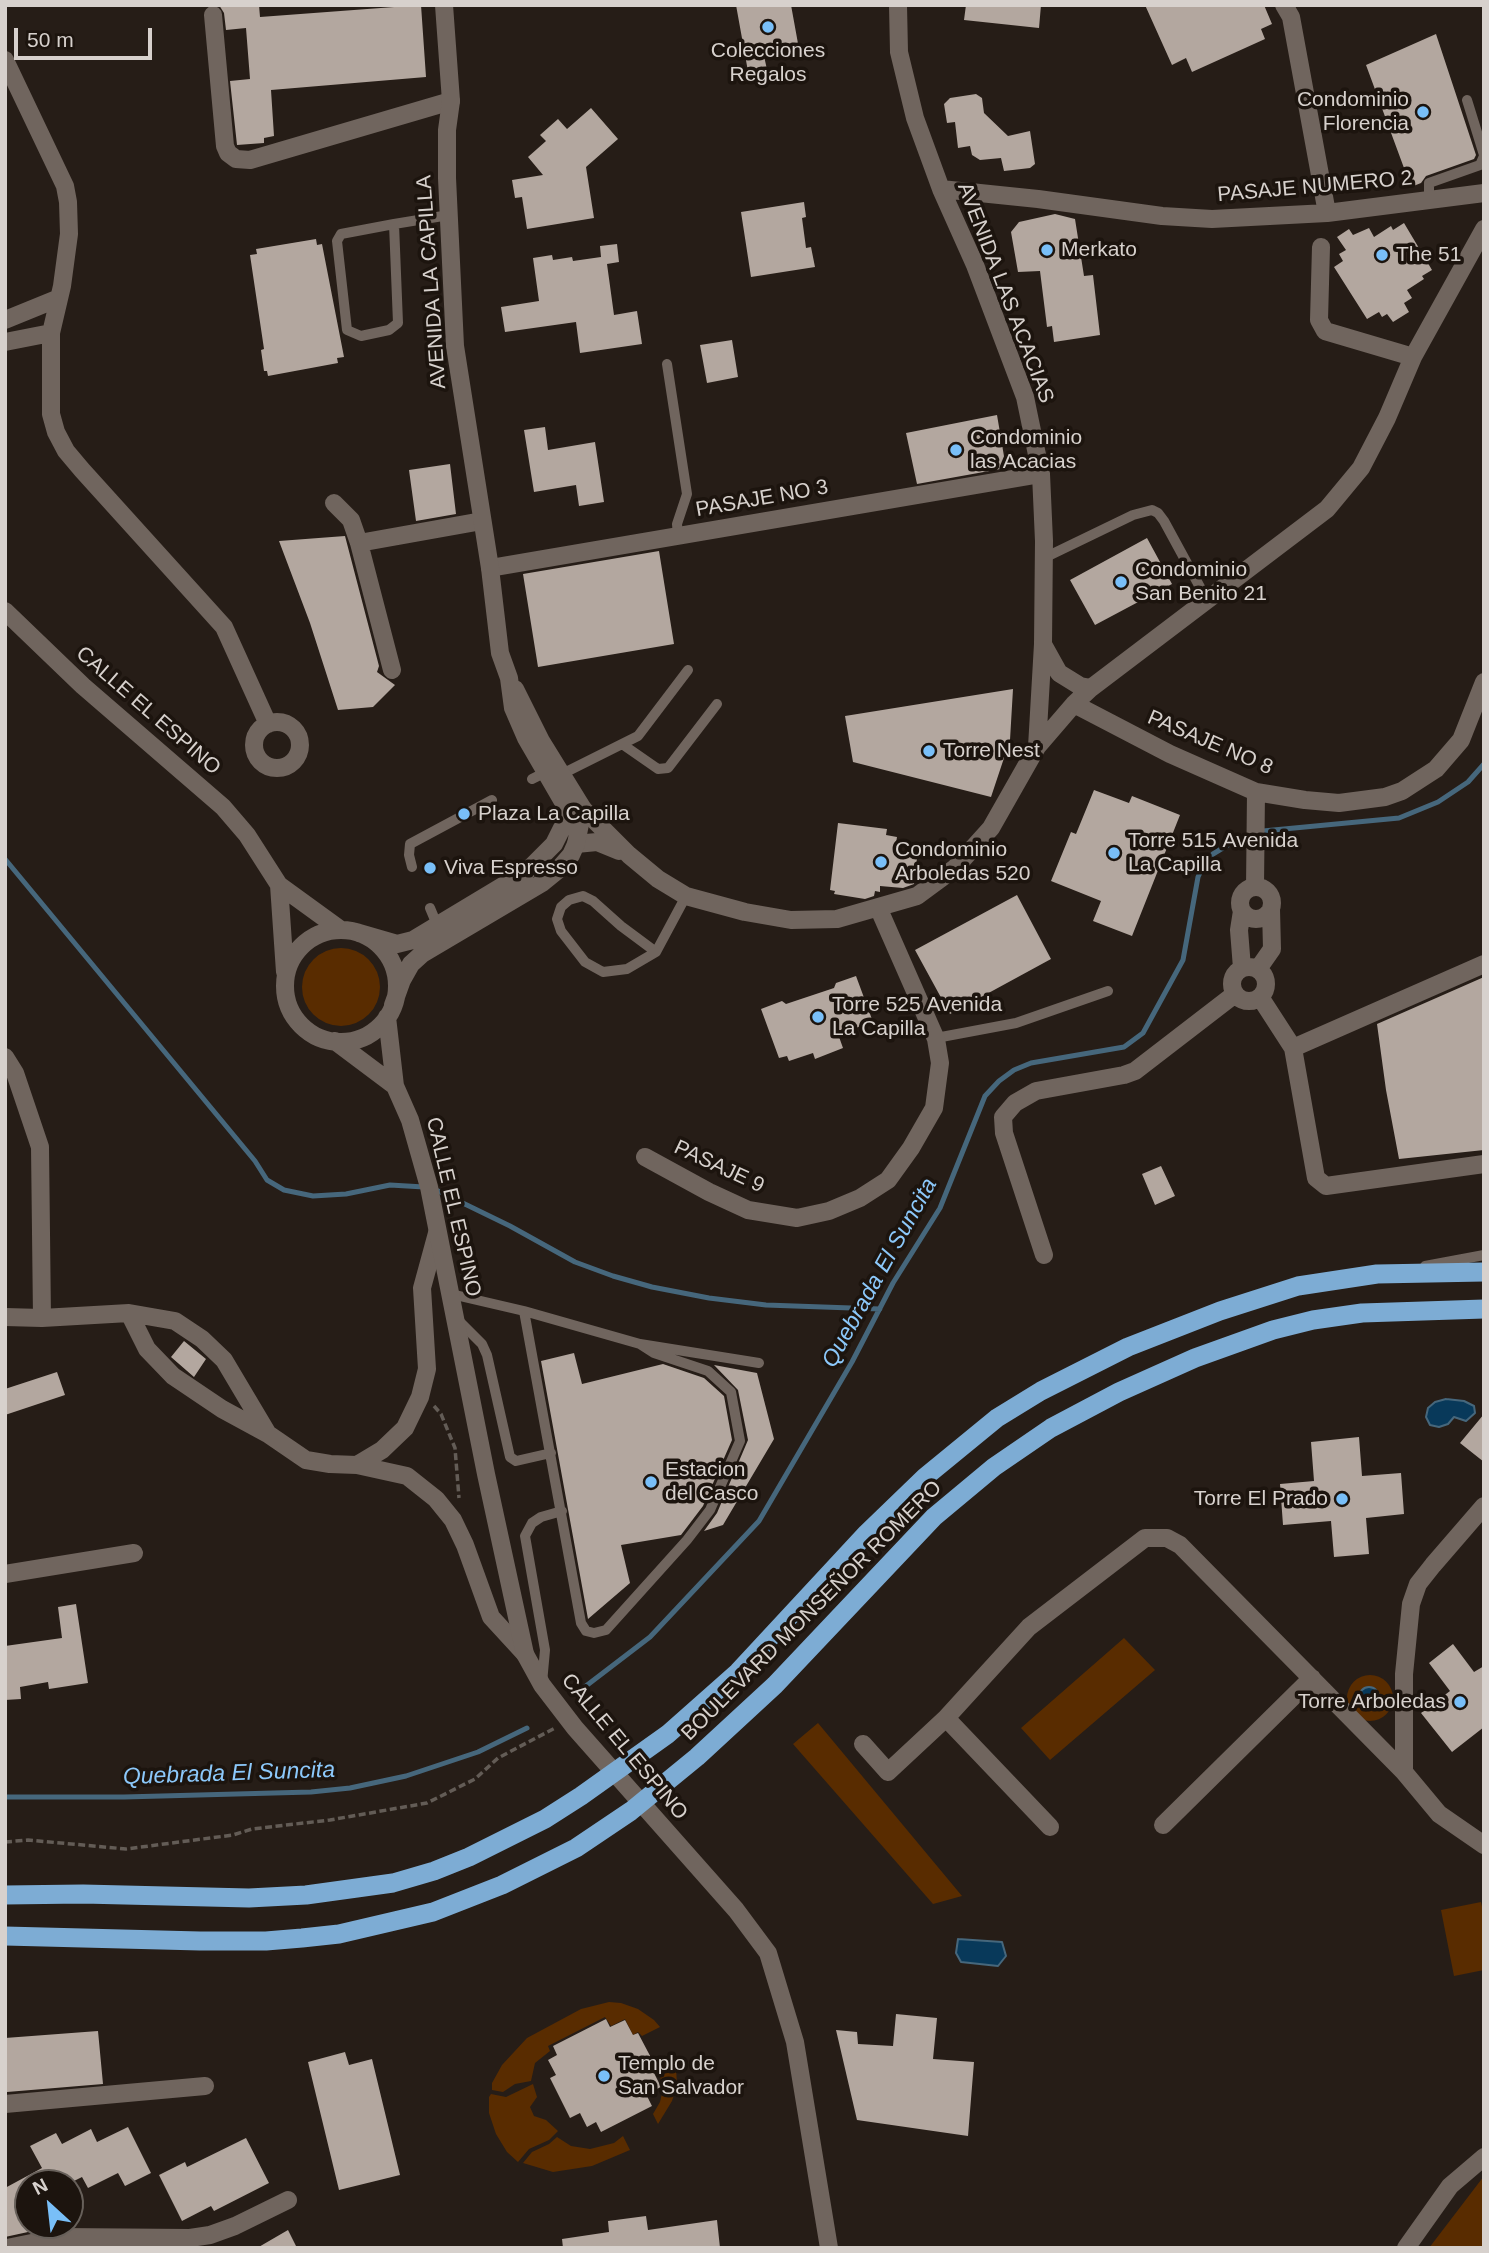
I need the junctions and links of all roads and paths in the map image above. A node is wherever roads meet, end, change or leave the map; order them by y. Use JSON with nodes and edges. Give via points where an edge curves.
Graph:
{"nodes":[{"id":1,"x":444,"y":5,"type":"edge"},
{"id":2,"x":898,"y":5,"type":"edge"},
{"id":3,"x":1284,"y":5,"type":"edge"},
{"id":4,"x":213,"y":15,"type":"dead end"},
{"id":5,"x":5,"y":60,"type":"edge"},
{"id":6,"x":1467,"y":100,"type":"dead end"},
{"id":7,"x":450,"y":101,"type":"junction"},
{"id":8,"x":1484,"y":155,"type":"edge"},
{"id":9,"x":941,"y":189,"type":"junction"},
{"id":10,"x":1484,"y":193,"type":"edge"},
{"id":11,"x":1429,"y":200,"type":"junction"},
{"id":12,"x":1327,"y":213,"type":"junction"},
{"id":13,"x":449,"y":215,"type":"junction"},
{"id":14,"x":394,"y":224,"type":"junction"},
{"id":15,"x":1484,"y":229,"type":"edge"},
{"id":16,"x":1321,"y":247,"type":"dead end"},
{"id":17,"x":59,"y":298,"type":"junction"},
{"id":18,"x":5,"y":320,"type":"edge"},
{"id":19,"x":51,"y":333,"type":"junction"},
{"id":20,"x":5,"y":342,"type":"edge"},
{"id":21,"x":1413,"y":357,"type":"junction"},
{"id":22,"x":667,"y":365,"type":"dead end"},
{"id":23,"x":1041,"y":474,"type":"junction"},
{"id":24,"x":334,"y":503,"type":"dead end"},
{"id":25,"x":482,"y":521,"type":"junction"},
{"id":26,"x":678,"y":536,"type":"junction"},
{"id":27,"x":359,"y":542,"type":"junction"},
{"id":28,"x":1044,"y":558,"type":"junction"},
{"id":29,"x":490,"y":568,"type":"junction"},
{"id":30,"x":1207,"y":600,"type":"junction"},
{"id":31,"x":5,"y":611,"type":"edge"},
{"id":32,"x":1043,"y":644,"type":"junction"},
{"id":33,"x":392,"y":670,"type":"dead end"},
{"id":34,"x":688,"y":670,"type":"dead end"},
{"id":35,"x":1484,"y":682,"type":"edge"},
{"id":36,"x":1091,"y":688,"type":"junction"},
{"id":37,"x":717,"y":704,"type":"dead end"},
{"id":38,"x":1074,"y":704,"type":"junction"},
{"id":39,"x":268,"y":724,"type":"dead end"},
{"id":40,"x":622,"y":744,"type":"junction"},
{"id":41,"x":1037,"y":747,"type":"junction"},
{"id":42,"x":546,"y":775,"type":"junction"},
{"id":43,"x":1256,"y":792,"type":"junction"},
{"id":44,"x":492,"y":800,"type":"dead end"},
{"id":45,"x":583,"y":809,"type":"junction"},
{"id":46,"x":576,"y":844,"type":"junction"},
{"id":47,"x":629,"y":855,"type":"junction"},
{"id":48,"x":412,"y":867,"type":"dead end"},
{"id":49,"x":279,"y":885,"type":"junction"},
{"id":50,"x":1255,"y":887,"type":"junction"},
{"id":51,"x":686,"y":896,"type":"junction"},
{"id":52,"x":878,"y":907,"type":"junction"},
{"id":53,"x":430,"y":908,"type":"dead end"},
{"id":54,"x":1271,"y":909,"type":"junction"},
{"id":55,"x":1242,"y":911,"type":"junction"},
{"id":56,"x":438,"y":927,"type":"junction"},
{"id":57,"x":341,"y":930,"type":"junction"},
{"id":58,"x":359,"y":933,"type":"junction"},
{"id":59,"x":656,"y":952,"type":"junction"},
{"id":60,"x":1484,"y":964,"type":"edge"},
{"id":61,"x":1250,"y":969,"type":"junction"},
{"id":62,"x":285,"y":978,"type":"junction"},
{"id":63,"x":1108,"y":992,"type":"dead end"},
{"id":64,"x":1235,"y":994,"type":"junction"},
{"id":65,"x":1260,"y":998,"type":"junction"},
{"id":66,"x":390,"y":1011,"type":"junction"},
{"id":67,"x":936,"y":1038,"type":"junction"},
{"id":68,"x":335,"y":1041,"type":"junction"},
{"id":69,"x":1293,"y":1048,"type":"junction"},
{"id":70,"x":5,"y":1057,"type":"edge"},
{"id":71,"x":395,"y":1086,"type":"junction"},
{"id":72,"x":645,"y":1157,"type":"dead end"},
{"id":73,"x":1484,"y":1164,"type":"edge"},
{"id":74,"x":436,"y":1233,"type":"junction"},
{"id":75,"x":1044,"y":1255,"type":"dead end"},
{"id":76,"x":1484,"y":1255,"type":"edge"},
{"id":77,"x":1484,"y":1272,"type":"edge"},
{"id":78,"x":1377,"y":1274,"type":"junction"},
{"id":79,"x":451,"y":1294,"type":"junction"},
{"id":80,"x":1484,"y":1309,"type":"edge"},
{"id":81,"x":524,"y":1311,"type":"junction"},
{"id":82,"x":129,"y":1313,"type":"junction"},
{"id":83,"x":5,"y":1317,"type":"edge"},
{"id":84,"x":456,"y":1317,"type":"junction"},
{"id":85,"x":42,"y":1318,"type":"junction"},
{"id":86,"x":640,"y":1344,"type":"junction"},
{"id":87,"x":758,"y":1363,"type":"dead end"},
{"id":88,"x":420,"y":1397,"type":"junction"},
{"id":89,"x":268,"y":1434,"type":"junction"},
{"id":90,"x":551,"y":1453,"type":"junction"},
{"id":91,"x":358,"y":1465,"type":"junction"},
{"id":92,"x":1484,"y":1506,"type":"edge"},
{"id":93,"x":562,"y":1511,"type":"junction"},
{"id":94,"x":453,"y":1520,"type":"junction"},
{"id":95,"x":134,"y":1553,"type":"dead end"},
{"id":96,"x":5,"y":1574,"type":"edge"},
{"id":97,"x":525,"y":1654,"type":"junction"},
{"id":98,"x":1312,"y":1678,"type":"junction"},
{"id":99,"x":542,"y":1685,"type":"junction"},
{"id":100,"x":946,"y":1718,"type":"junction"},
{"id":101,"x":572,"y":1724,"type":"junction"},
{"id":102,"x":863,"y":1744,"type":"dead end"},
{"id":103,"x":1404,"y":1772,"type":"junction"},
{"id":104,"x":1163,"y":1825,"type":"dead end"},
{"id":105,"x":1050,"y":1827,"type":"dead end"},
{"id":106,"x":5,"y":1842,"type":"edge"},
{"id":107,"x":1484,"y":1845,"type":"edge"},
{"id":108,"x":5,"y":1895,"type":"edge"},
{"id":109,"x":5,"y":1936,"type":"edge"},
{"id":110,"x":205,"y":2086,"type":"dead end"},
{"id":111,"x":5,"y":2104,"type":"edge"},
{"id":112,"x":1484,"y":2157,"type":"edge"},
{"id":113,"x":288,"y":2200,"type":"dead end"},
{"id":114,"x":6,"y":2248,"type":"edge"},
{"id":115,"x":829,"y":2248,"type":"edge"},
{"id":116,"x":1406,"y":2248,"type":"edge"}],
"edges":[{"from":1,"to":7,"type":"street","name":"AVENIDA LA CAPILLA"},
{"from":2,"to":9,"type":"street","name":"AVENIDA LAS ACACIAS","via":[[899,52],[915,118]]},
{"from":3,"to":12,"type":"street","via":[[1291,17]]},
{"from":4,"to":7,"type":"street","via":[[225,146],[236,159],[250,160]]},
{"from":5,"to":17,"type":"street","via":[[65,186],[69,234]]},
{"from":6,"to":8,"type":"lane"},
{"from":7,"to":13,"type":"street","name":"AVENIDA LA CAPILLA"},
{"from":8,"to":11,"type":"lane","via":[[1480,165],[1429,183]]},
{"from":9,"to":12,"type":"street","name":"PASAJE NUMERO 2","via":[[1163,216],[1212,219]]},
{"from":9,"to":23,"type":"street","name":"AVENIDA LAS ACACIAS","via":[[1025,397]]},
{"from":10,"to":11,"type":"street","name":"PASAJE NUMERO 2"},
{"from":11,"to":12,"type":"street","name":"PASAJE NUMERO 2"},
{"from":13,"to":14,"type":"lane"},
{"from":13,"to":25,"type":"street","name":"AVENIDA LA CAPILLA","via":[[455,346]]},
{"from":14,"to":14,"type":"lane","via":[[341,234],[337,241],[347,331],[361,336],[389,330],[398,323]]},
{"from":15,"to":21,"type":"street","name":"AVENIDA LA CAPILLA"},
{"from":16,"to":21,"type":"street","via":[[1319,320],[1325,331]]},
{"from":17,"to":18,"type":"street"},
{"from":17,"to":19,"type":"street"},
{"from":19,"to":20,"type":"street"},
{"from":19,"to":39,"type":"street","via":[[51,414],[60,441],[230,635]]},
{"from":21,"to":30,"type":"street","name":"AVENIDA LA CAPILLA","via":[[1361,468],[1326,509]]},
{"from":22,"to":26,"type":"lane","via":[[687,494]]},
{"from":23,"to":26,"type":"street","name":"PASAJE NO 3"},
{"from":23,"to":28,"type":"street","name":"AVENIDA LAS ACACIAS"},
{"from":24,"to":27,"type":"street","via":[[351,520]]},
{"from":25,"to":27,"type":"street"},
{"from":25,"to":29,"type":"street","name":"AVENIDA LA CAPILLA"},
{"from":26,"to":29,"type":"street","name":"PASAJE NO 3"},
{"from":27,"to":33,"type":"street"},
{"from":28,"to":30,"type":"lane","via":[[1133,514],[1152,510],[1164,521]]},
{"from":28,"to":32,"type":"street","name":"AVENIDA LAS ACACIAS"},
{"from":29,"to":42,"type":"street","name":"AVENIDA LA CAPILLA","via":[[500,653],[513,708]]},
{"from":30,"to":36,"type":"street","name":"AVENIDA LA CAPILLA"},
{"from":31,"to":49,"type":"street","name":"CALLE EL ESPINO","via":[[83,686],[223,807]]},
{"from":32,"to":36,"type":"street","via":[[1059,673]]},
{"from":32,"to":41,"type":"street","name":"AVENIDA LAS ACACIAS"},
{"from":34,"to":40,"type":"lane","via":[[638,736]]},
{"from":35,"to":43,"type":"street","name":"PASAJE NO 8","via":[[1461,740],[1436,769],[1402,790],[1339,803]]},
{"from":36,"to":38,"type":"street","name":"AVENIDA LA CAPILLA"},
{"from":37,"to":40,"type":"lane","via":[[668,768],[658,769]]},
{"from":38,"to":41,"type":"street","name":"AVENIDA LA CAPILLA"},
{"from":38,"to":43,"type":"street","name":"PASAJE NO 8"},
{"from":40,"to":42,"type":"lane"},
{"from":41,"to":52,"type":"street","name":"AVENIDA LA CAPILLA","via":[[991,828],[956,868],[917,896]]},
{"from":42,"to":45,"type":"street","name":"AVENIDA LA CAPILLA"},
{"from":42,"to":56,"type":"street","name":"AVENIDA LA CAPILLA","via":[[566,807],[559,836],[526,872]]},
{"from":43,"to":50,"type":"street"},
{"from":44,"to":48,"type":"lane","via":[[410,844]]},
{"from":45,"to":46,"type":"street"},
{"from":45,"to":47,"type":"street","name":"AVENIDA LA CAPILLA"},
{"from":46,"to":47,"type":"street","name":"AVENIDA LA CAPILLA","via":[[597,842]]},
{"from":46,"to":66,"type":"street","via":[[558,870],[542,883],[422,954],[402,980]]},
{"from":47,"to":51,"type":"street","name":"AVENIDA LA CAPILLA"},
{"from":49,"to":57,"type":"street","name":"CALLE EL ESPINO"},
{"from":49,"to":62,"type":"street","name":"CALLE EL ESPINO"},
{"from":50,"to":54,"type":"street","via":[[1272,898]]},
{"from":50,"to":55,"type":"street","via":[[1242,895]]},
{"from":51,"to":52,"type":"street","name":"AVENIDA LA CAPILLA","via":[[791,920],[837,919]]},
{"from":51,"to":59,"type":"lane"},
{"from":52,"to":67,"type":"street","name":"PASAJE 9"},
{"from":53,"to":56,"type":"lane"},
{"from":54,"to":55,"type":"street","via":[[1255,920]]},
{"from":54,"to":61,"type":"street","via":[[1272,949]]},
{"from":55,"to":61,"type":"street","via":[[1240,930]]},
{"from":56,"to":58,"type":"street","via":[[397,944]]},
{"from":57,"to":58,"type":"street"},
{"from":57,"to":62,"type":"street","via":[[323,933],[304,944]]},
{"from":58,"to":66,"type":"street","via":[[377,944],[390,960],[396,985]]},
{"from":59,"to":59,"type":"lane","via":[[627,970],[603,972],[586,962],[561,931],[557,919],[561,907],[583,896]]},
{"from":60,"to":69,"type":"street"},
{"from":61,"to":64,"type":"street","via":[[1237,971],[1232,981]]},
{"from":61,"to":65,"type":"street","via":[[1265,978]]},
{"from":62,"to":68,"type":"street","via":[[287,1003],[297,1020],[312,1033]]},
{"from":63,"to":67,"type":"lane","via":[[1016,1023]]},
{"from":64,"to":65,"type":"street","via":[[1248,1001]]},
{"from":64,"to":75,"type":"street","via":[[1135,1071],[1036,1091],[1015,1103],[1003,1117],[1004,1133]]},
{"from":65,"to":69,"type":"street"},
{"from":66,"to":68,"type":"street","via":[[363,1037]]},
{"from":66,"to":71,"type":"street","name":"CALLE EL ESPINO"},
{"from":67,"to":72,"type":"street","name":"PASAJE 9","via":[[940,1063],[934,1108],[912,1148],[888,1180],[829,1211],[797,1217],[748,1210]]},
{"from":68,"to":71,"type":"street","name":"CALLE EL ESPINO"},
{"from":69,"to":73,"type":"street","via":[[1316,1178],[1326,1186]]},
{"from":70,"to":85,"type":"street","via":[[15,1073],[40,1147]]},
{"from":71,"to":74,"type":"street","name":"CALLE EL ESPINO","via":[[421,1153]]},
{"from":74,"to":79,"type":"street","name":"CALLE EL ESPINO"},
{"from":74,"to":88,"type":"street","via":[[422,1288],[428,1369]]},
{"from":76,"to":78,"type":"lane"},
{"from":77,"to":78,"type":"highway","name":"BOULEVARD MONSEÑOR ROMERO"},
{"from":78,"to":108,"type":"highway","name":"BOULEVARD MONSEÑOR ROMERO","via":[[1298,1286],[1200,1318],[1087,1367],[997,1418],[925,1477],[738,1672],[676,1727],[572,1802],[469,1857],[393,1883],[306,1895]]},
{"from":79,"to":81,"type":"lane"},
{"from":79,"to":84,"type":"street","name":"CALLE EL ESPINO"},
{"from":80,"to":109,"type":"highway","name":"BOULEVARD MONSEÑOR ROMERO","via":[[1362,1313],[1273,1330],[1195,1358],[1051,1428],[934,1517],[775,1685],[698,1757],[576,1848],[502,1885],[433,1912],[302,1938]]},
{"from":81,"to":86,"type":"lane"},
{"from":81,"to":90,"type":"lane"},
{"from":82,"to":85,"type":"street"},
{"from":82,"to":89,"type":"street","via":[[147,1349],[173,1376]]},
{"from":82,"to":89,"type":"street","via":[[175,1321],[202,1339],[224,1360]]},
{"from":83,"to":85,"type":"street"},
{"from":84,"to":90,"type":"lane","via":[[482,1344],[510,1457],[516,1461]]},
{"from":84,"to":97,"type":"street","name":"CALLE EL ESPINO"},
{"from":86,"to":87,"type":"lane"},
{"from":86,"to":93,"type":"lane","via":[[708,1371],[731,1392],[740,1441],[710,1510],[606,1630],[594,1633],[581,1623]]},
{"from":88,"to":91,"type":"street","via":[[405,1428]]},
{"from":88,"to":94,"type":"path","via":[[441,1414],[455,1448],[459,1496]]},
{"from":89,"to":91,"type":"street","via":[[306,1460]]},
{"from":90,"to":93,"type":"lane"},
{"from":91,"to":94,"type":"street","via":[[407,1476]]},
{"from":92,"to":103,"type":"street","via":[[1425,1574],[1411,1604],[1404,1674]]},
{"from":93,"to":99,"type":"lane","via":[[541,1517],[525,1535],[545,1650]]},
{"from":94,"to":97,"type":"street","via":[[491,1617]]},
{"from":95,"to":96,"type":"street"},
{"from":97,"to":99,"type":"street","name":"CALLE EL ESPINO"},
{"from":98,"to":100,"type":"street","via":[[1180,1545],[1167,1538],[1145,1538],[1030,1627]]},
{"from":98,"to":103,"type":"street"},
{"from":98,"to":104,"type":"street"},
{"from":99,"to":101,"type":"street","name":"CALLE EL ESPINO"},
{"from":100,"to":102,"type":"street","via":[[888,1772]]},
{"from":100,"to":105,"type":"street"},
{"from":101,"to":106,"type":"path","via":[[498,1758],[475,1780],[427,1803],[126,1849]]},
{"from":101,"to":115,"type":"street","name":"CALLE EL ESPINO","via":[[736,1910],[772,1964],[795,2042]]},
{"from":103,"to":107,"type":"street","via":[[1439,1814]]},
{"from":110,"to":111,"type":"street"},
{"from":112,"to":116,"type":"street","via":[[1450,2186]]},
{"from":113,"to":114,"type":"street","via":[[210,2235],[61,2237]]}]}
